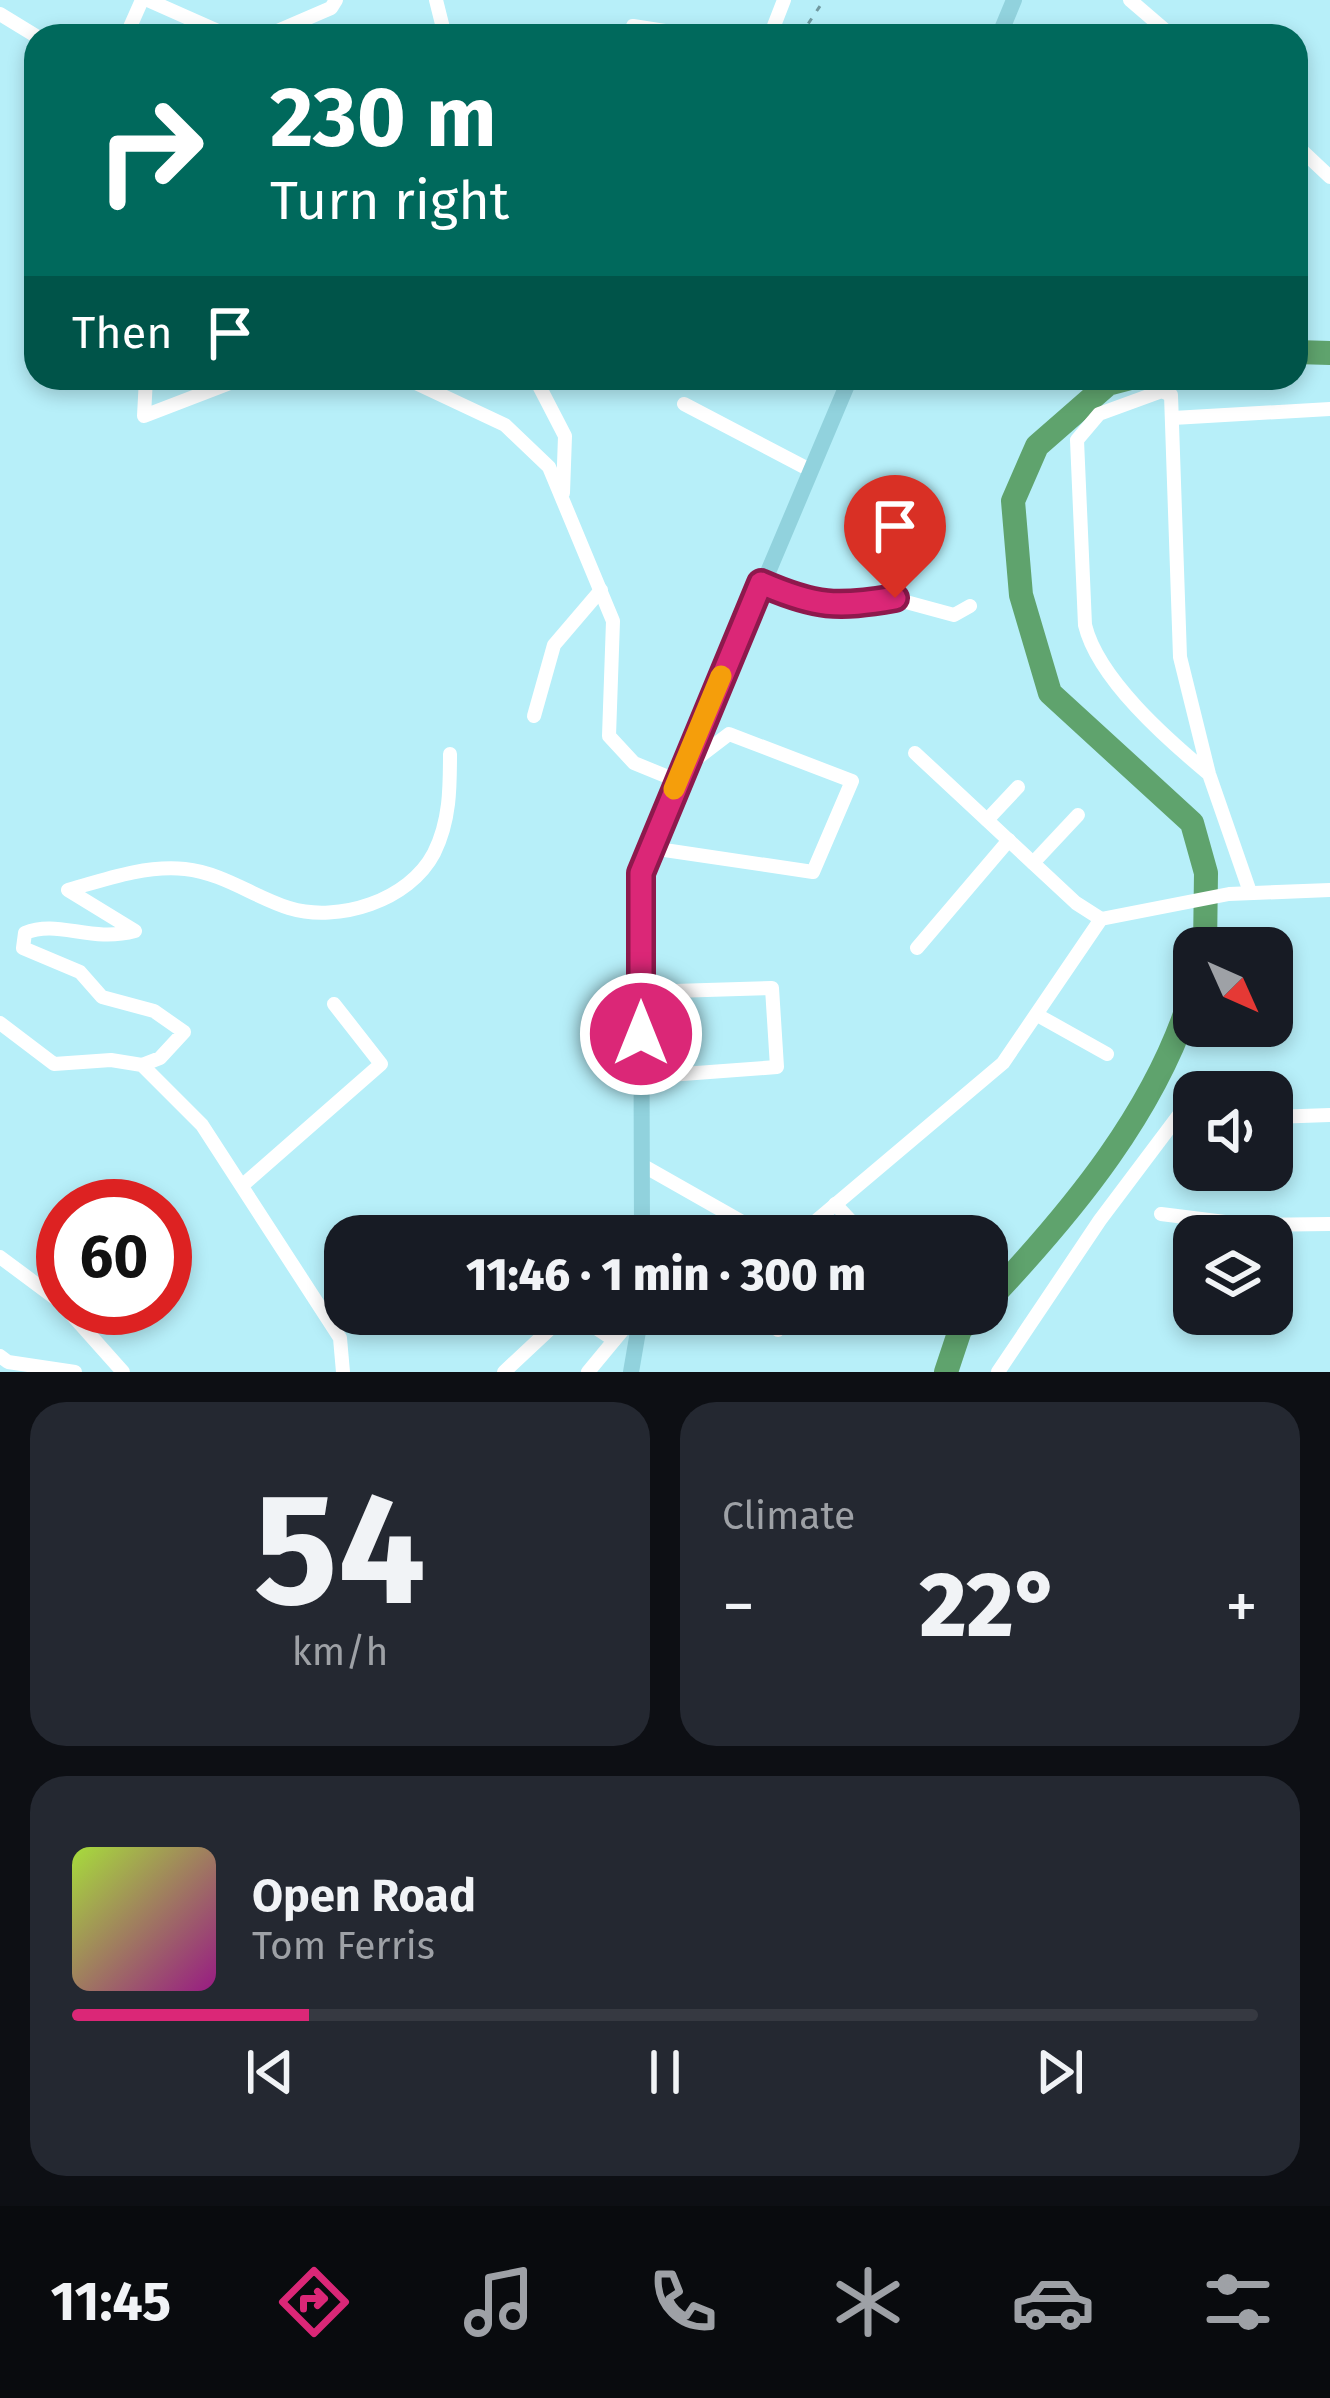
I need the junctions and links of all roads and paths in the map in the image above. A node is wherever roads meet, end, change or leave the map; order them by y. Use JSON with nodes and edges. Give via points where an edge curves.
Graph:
{"nodes":[{"id":1,"x":145,"y":0,"type":"edge"},
{"id":2,"x":336,"y":0,"type":"edge"},
{"id":3,"x":1130,"y":0,"type":"edge"},
{"id":4,"x":201,"y":24,"type":"edge"},
{"id":5,"x":294,"y":24,"type":"edge"},
{"id":6,"x":1158,"y":24,"type":"edge"},
{"id":7,"x":1308,"y":156,"type":"edge"},
{"id":8,"x":1330,"y":177,"type":"edge"},
{"id":9,"x":145,"y":390,"type":"edge"},
{"id":10,"x":212,"y":390,"type":"edge"},
{"id":11,"x":431,"y":390,"type":"edge"},
{"id":12,"x":541,"y":390,"type":"edge"},
{"id":13,"x":845,"y":390,"type":"edge"},
{"id":14,"x":684,"y":404,"type":"dead end"},
{"id":15,"x":1330,"y":409,"type":"edge"},
{"id":16,"x":1173,"y":418,"type":"junction"},
{"id":17,"x":810,"y":470,"type":"junction"},
{"id":18,"x":563,"y":498,"type":"junction"},
{"id":19,"x":761,"y":583,"type":"junction"},
{"id":20,"x":601,"y":590,"type":"junction"},
{"id":21,"x":970,"y":606,"type":"dead end"},
{"id":22,"x":534,"y":716,"type":"dead end"},
{"id":23,"x":915,"y":753,"type":"dead end"},
{"id":24,"x":450,"y":754,"type":"dead end"},
{"id":25,"x":1208,"y":774,"type":"junction"},
{"id":26,"x":680,"y":775,"type":"junction"},
{"id":27,"x":1018,"y":787,"type":"dead end"},
{"id":28,"x":1078,"y":815,"type":"dead end"},
{"id":29,"x":987,"y":820,"type":"junction"},
{"id":30,"x":1009,"y":840,"type":"junction"},
{"id":31,"x":651,"y":848,"type":"junction"},
{"id":32,"x":1033,"y":863,"type":"junction"},
{"id":33,"x":1330,"y":890,"type":"edge"},
{"id":34,"x":1250,"y":892,"type":"junction"},
{"id":35,"x":1101,"y":919,"type":"junction"},
{"id":36,"x":917,"y":948,"type":"dead end"},
{"id":37,"x":641,"y":992,"type":"junction"},
{"id":38,"x":334,"y":1004,"type":"dead end"},
{"id":39,"x":1039,"y":1016,"type":"junction"},
{"id":40,"x":0,"y":1023,"type":"edge"},
{"id":41,"x":1108,"y":1054,"type":"dead end"},
{"id":42,"x":142,"y":1065,"type":"junction"},
{"id":43,"x":641,"y":1077,"type":"junction"},
{"id":44,"x":1330,"y":1115,"type":"edge"},
{"id":45,"x":1293,"y":1116,"type":"edge"},
{"id":46,"x":1173,"y":1123,"type":"edge"},
{"id":47,"x":642,"y":1165,"type":"junction"},
{"id":48,"x":244,"y":1184,"type":"junction"},
{"id":49,"x":835,"y":1204,"type":"junction"},
{"id":50,"x":1161,"y":1214,"type":"dead end"},
{"id":51,"x":642,"y":1215,"type":"edge"},
{"id":52,"x":730,"y":1215,"type":"edge"},
{"id":53,"x":822,"y":1215,"type":"edge"},
{"id":54,"x":845,"y":1215,"type":"edge"},
{"id":55,"x":1330,"y":1224,"type":"edge"},
{"id":56,"x":0,"y":1257,"type":"edge"},
{"id":57,"x":36,"y":1284,"type":"edge"},
{"id":58,"x":90,"y":1335,"type":"edge"},
{"id":59,"x":546,"y":1335,"type":"edge"},
{"id":60,"x":606,"y":1335,"type":"edge"},
{"id":61,"x":619,"y":1335,"type":"edge"},
{"id":62,"x":636,"y":1335,"type":"edge"},
{"id":63,"x":614,"y":1340,"type":"junction"},
{"id":64,"x":0,"y":1356,"type":"edge"},
{"id":65,"x":75,"y":1372,"type":"edge"},
{"id":66,"x":123,"y":1372,"type":"edge"},
{"id":67,"x":343,"y":1372,"type":"edge"},
{"id":68,"x":504,"y":1372,"type":"edge"},
{"id":69,"x":588,"y":1372,"type":"edge"},
{"id":70,"x":632,"y":1372,"type":"edge"},
{"id":71,"x":998,"y":1372,"type":"edge"}],
"edges":[{"from":1,"to":4,"type":"street"},
{"from":2,"to":5,"type":"street"},
{"from":3,"to":6,"type":"street"},
{"from":7,"to":8,"type":"street"},
{"from":9,"to":10,"type":"street","via":[[144,416]]},
{"from":11,"to":18,"type":"street","via":[[505,424],[549,467]]},
{"from":12,"to":18,"type":"street","via":[[565,436]]},
{"from":13,"to":17,"type":"main road"},
{"from":14,"to":17,"type":"street"},
{"from":15,"to":16,"type":"street"},
{"from":16,"to":25,"type":"street","via":[[1180,657]]},
{"from":16,"to":25,"type":"street","via":[[1171,395],[1162,391],[1099,414],[1077,440],[1085,626],[1137,706]]},
{"from":17,"to":19,"type":"main road"},
{"from":18,"to":20,"type":"street"},
{"from":19,"to":21,"type":"street","via":[[809,605],[895,598],[954,615]]},
{"from":19,"to":26,"type":"main road"},
{"from":20,"to":22,"type":"street","via":[[554,645]]},
{"from":20,"to":26,"type":"street","via":[[613,621],[609,736],[634,764]]},
{"from":23,"to":29,"type":"street"},
{"from":24,"to":42,"type":"street","via":[[451,804],[433,856],[398,891],[349,912],[291,909],[187,869],[143,869],[68,890],[135,931],[106,939],[42,926],[25,932],[22,948],[80,972],[102,997],[154,1011],[184,1032]]},
{"from":25,"to":34,"type":"street"},
{"from":26,"to":31,"type":"main road"},
{"from":26,"to":31,"type":"street","via":[[729,734],[852,781],[813,872]]},
{"from":27,"to":29,"type":"street"},
{"from":28,"to":32,"type":"street"},
{"from":29,"to":30,"type":"street"},
{"from":30,"to":32,"type":"street"},
{"from":30,"to":36,"type":"street"},
{"from":31,"to":37,"type":"main road","via":[[641,873]]},
{"from":32,"to":35,"type":"street"},
{"from":33,"to":34,"type":"street"},
{"from":34,"to":35,"type":"street"},
{"from":35,"to":39,"type":"street"},
{"from":37,"to":43,"type":"main road"},
{"from":37,"to":43,"type":"street","via":[[772,988],[777,1067]]},
{"from":38,"to":48,"type":"street","via":[[381,1064]]},
{"from":39,"to":41,"type":"street"},
{"from":39,"to":49,"type":"street","via":[[1003,1063]]},
{"from":40,"to":42,"type":"street","via":[[55,1064]]},
{"from":42,"to":48,"type":"street","via":[[202,1125]]},
{"from":43,"to":47,"type":"main road"},
{"from":44,"to":45,"type":"street"},
{"from":46,"to":71,"type":"street"},
{"from":47,"to":51,"type":"main road"},
{"from":47,"to":52,"type":"street"},
{"from":48,"to":67,"type":"street","via":[[340,1339]]},
{"from":49,"to":53,"type":"street"},
{"from":49,"to":54,"type":"street"},
{"from":50,"to":55,"type":"street"},
{"from":56,"to":57,"type":"street"},
{"from":58,"to":66,"type":"street"},
{"from":59,"to":68,"type":"street"},
{"from":60,"to":63,"type":"street"},
{"from":61,"to":63,"type":"street"},
{"from":62,"to":70,"type":"main road"},
{"from":63,"to":69,"type":"street"},
{"from":64,"to":65,"type":"street"}]}
